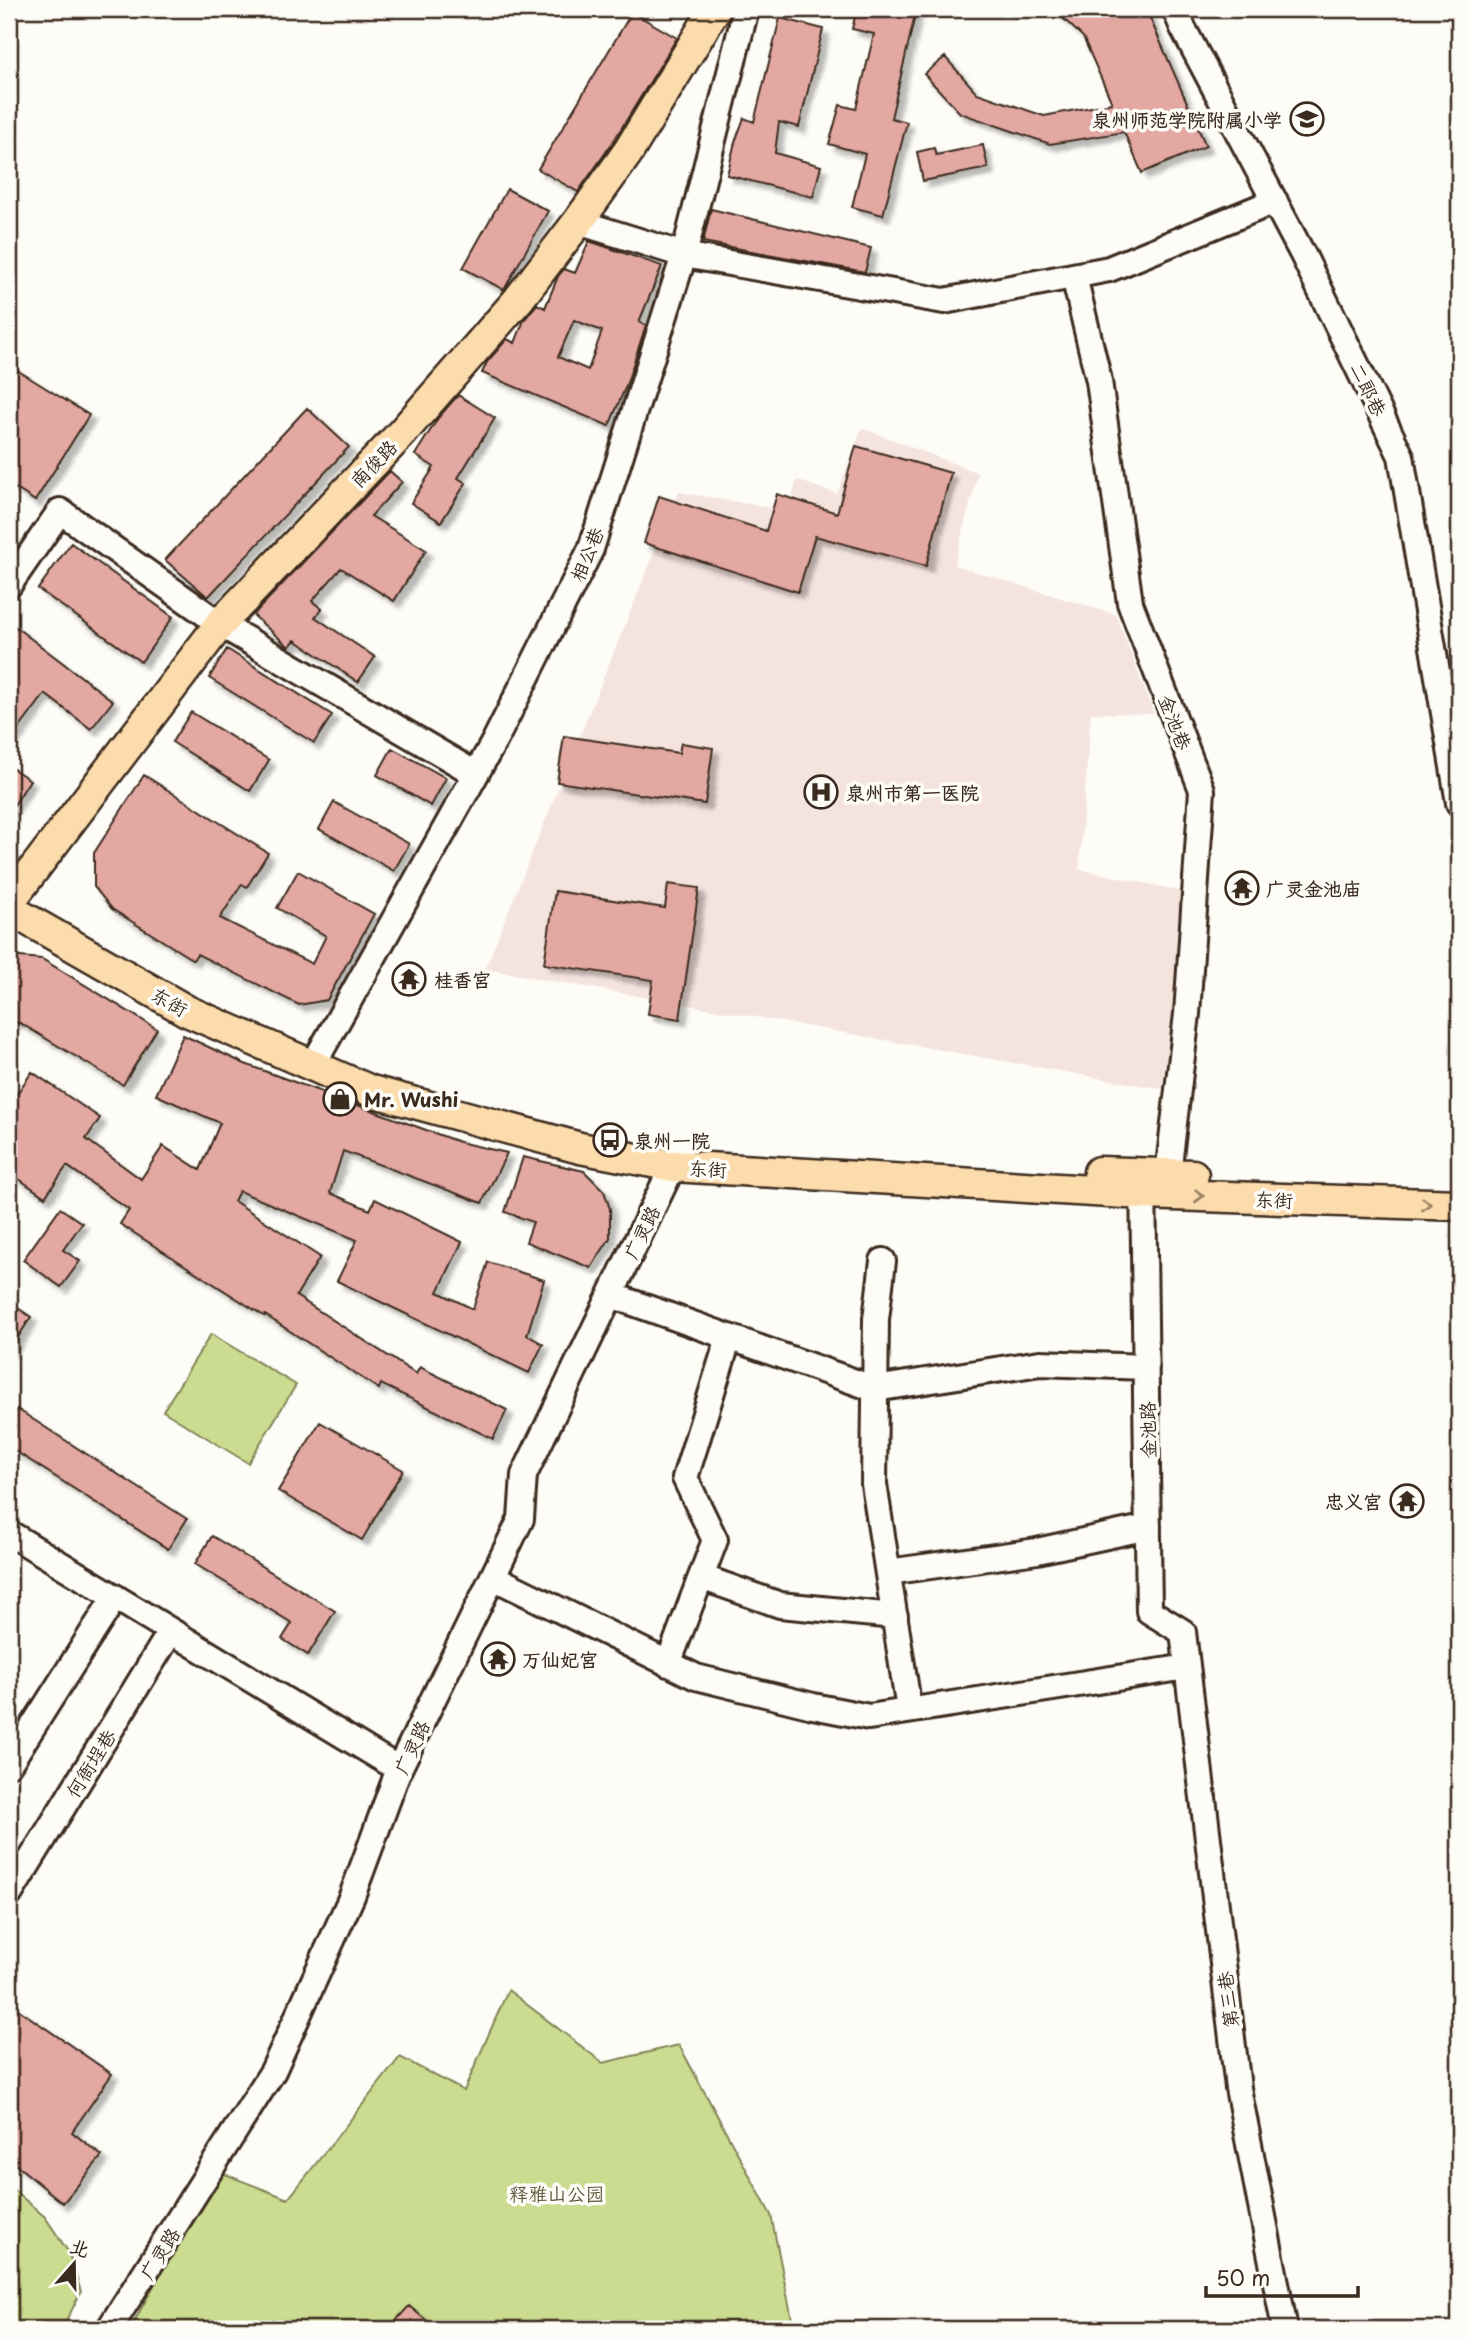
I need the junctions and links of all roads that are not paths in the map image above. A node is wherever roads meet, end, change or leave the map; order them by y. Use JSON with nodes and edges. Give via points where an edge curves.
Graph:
{"nodes":[{"id":1,"x":715,"y":9,"type":"edge"},
{"id":2,"x":746,"y":9,"type":"edge"},
{"id":3,"x":1175,"y":9,"type":"edge"},
{"id":4,"x":1275,"y":201,"type":"junction"},
{"id":5,"x":578,"y":222,"type":"junction"},
{"id":6,"x":684,"y":255,"type":"junction"},
{"id":7,"x":1074,"y":276,"type":"junction"},
{"id":8,"x":9,"y":584,"type":"edge"},
{"id":9,"x":220,"y":624,"type":"junction"},
{"id":10,"x":476,"y":774,"type":"junction"},
{"id":11,"x":1459,"y":803,"type":"edge"},
{"id":12,"x":10,"y":902,"type":"edge"},
{"id":13,"x":318,"y":1056,"type":"junction"},
{"id":14,"x":677,"y":1158,"type":"junction"},
{"id":15,"x":1151,"y":1181,"type":"junction"},
{"id":16,"x":1459,"y":1185,"type":"edge"},
{"id":17,"x":1459,"y":1205,"type":"edge"},
{"id":18,"x":883,"y":1261,"type":"dead end"},
{"id":19,"x":611,"y":1295,"type":"junction"},
{"id":20,"x":729,"y":1337,"type":"junction"},
{"id":21,"x":1146,"y":1367,"type":"junction"},
{"id":22,"x":875,"y":1389,"type":"junction"},
{"id":23,"x":1148,"y":1527,"type":"junction"},
{"id":24,"x":9,"y":1533,"type":"edge"},
{"id":25,"x":888,"y":1572,"type":"junction"},
{"id":26,"x":493,"y":1577,"type":"junction"},
{"id":27,"x":701,"y":1577,"type":"junction"},
{"id":28,"x":115,"y":1597,"type":"junction"},
{"id":29,"x":895,"y":1616,"type":"junction"},
{"id":30,"x":171,"y":1631,"type":"junction"},
{"id":31,"x":668,"y":1664,"type":"junction"},
{"id":32,"x":1187,"y":1667,"type":"junction"},
{"id":33,"x":909,"y":1710,"type":"junction"},
{"id":34,"x":9,"y":1764,"type":"edge"},
{"id":35,"x":400,"y":1769,"type":"junction"},
{"id":36,"x":9,"y":1895,"type":"edge"},
{"id":37,"x":110,"y":2329,"type":"edge"},
{"id":38,"x":1285,"y":2329,"type":"edge"}],
"edges":[{"from":1,"to":5,"type":"main road","name":"南俊路","via":[[628,152]]},
{"from":2,"to":6,"type":"street","name":"相公巷"},
{"from":3,"to":4,"type":"street","name":"二郎巷"},
{"from":4,"to":7,"type":"street","via":[[1109,269]]},
{"from":4,"to":11,"type":"street","name":"二郎巷","via":[[1401,456]]},
{"from":5,"to":6,"type":"street"},
{"from":5,"to":9,"type":"main road","name":"南俊路","via":[[518,300],[400,435]]},
{"from":6,"to":7,"type":"street","via":[[944,301]]},
{"from":6,"to":10,"type":"street","name":"相公巷","via":[[591,549]]},
{"from":7,"to":15,"type":"street","name":"金池巷","via":[[1099,381],[1130,603],[1202,790],[1187,1014]]},
{"from":8,"to":9,"type":"street","via":[[60,511]]},
{"from":9,"to":10,"type":"street"},
{"from":9,"to":12,"type":"main road","name":"南俊路"},
{"from":10,"to":13,"type":"street","name":"相公巷"},
{"from":12,"to":13,"type":"main road","name":"东街","via":[[152,978],[297,1050]]},
{"from":12,"to":14,"type":"main road","name":"东街","via":[[187,1011],[371,1091],[580,1148]]},
{"from":13,"to":14,"type":"main road","name":"东街","via":[[551,1130]]},
{"from":14,"to":15,"type":"main road","name":"东街"},
{"from":14,"to":19,"type":"street","name":"广灵路"},
{"from":15,"to":16,"type":"main road","name":"东街"},
{"from":15,"to":17,"type":"main road","name":"东街","one_way":true},
{"from":15,"to":21,"type":"street","name":"金池路"},
{"from":18,"to":22,"type":"street"},
{"from":19,"to":20,"type":"street"},
{"from":19,"to":26,"type":"street","name":"广灵路","via":[[524,1475],[521,1520]]},
{"from":20,"to":22,"type":"street"},
{"from":20,"to":27,"type":"street","via":[[685,1478],[715,1540]]},
{"from":21,"to":22,"type":"street","via":[[1040,1363]]},
{"from":21,"to":23,"type":"street","name":"金池路"},
{"from":22,"to":25,"type":"street","via":[[874,1484]]},
{"from":23,"to":25,"type":"street","via":[[1037,1551]]},
{"from":23,"to":32,"type":"street","name":"金池路","via":[[1149,1611],[1182,1632]]},
{"from":24,"to":28,"type":"street"},
{"from":25,"to":29,"type":"street"},
{"from":26,"to":31,"type":"street"},
{"from":26,"to":35,"type":"street","name":"广灵路"},
{"from":27,"to":29,"type":"street","via":[[780,1605]]},
{"from":27,"to":31,"type":"street"},
{"from":28,"to":30,"type":"street"},
{"from":28,"to":34,"type":"street"},
{"from":29,"to":33,"type":"street"},
{"from":30,"to":35,"type":"street"},
{"from":30,"to":36,"type":"street","name":"何衙埕巷"},
{"from":31,"to":33,"type":"street","via":[[696,1677],[869,1717]]},
{"from":32,"to":33,"type":"street"},
{"from":32,"to":38,"type":"street","name":"第三巷","via":[[1238,2088]]},
{"from":35,"to":37,"type":"street","name":"广灵路","via":[[352,1896],[273,2071]]}]}
